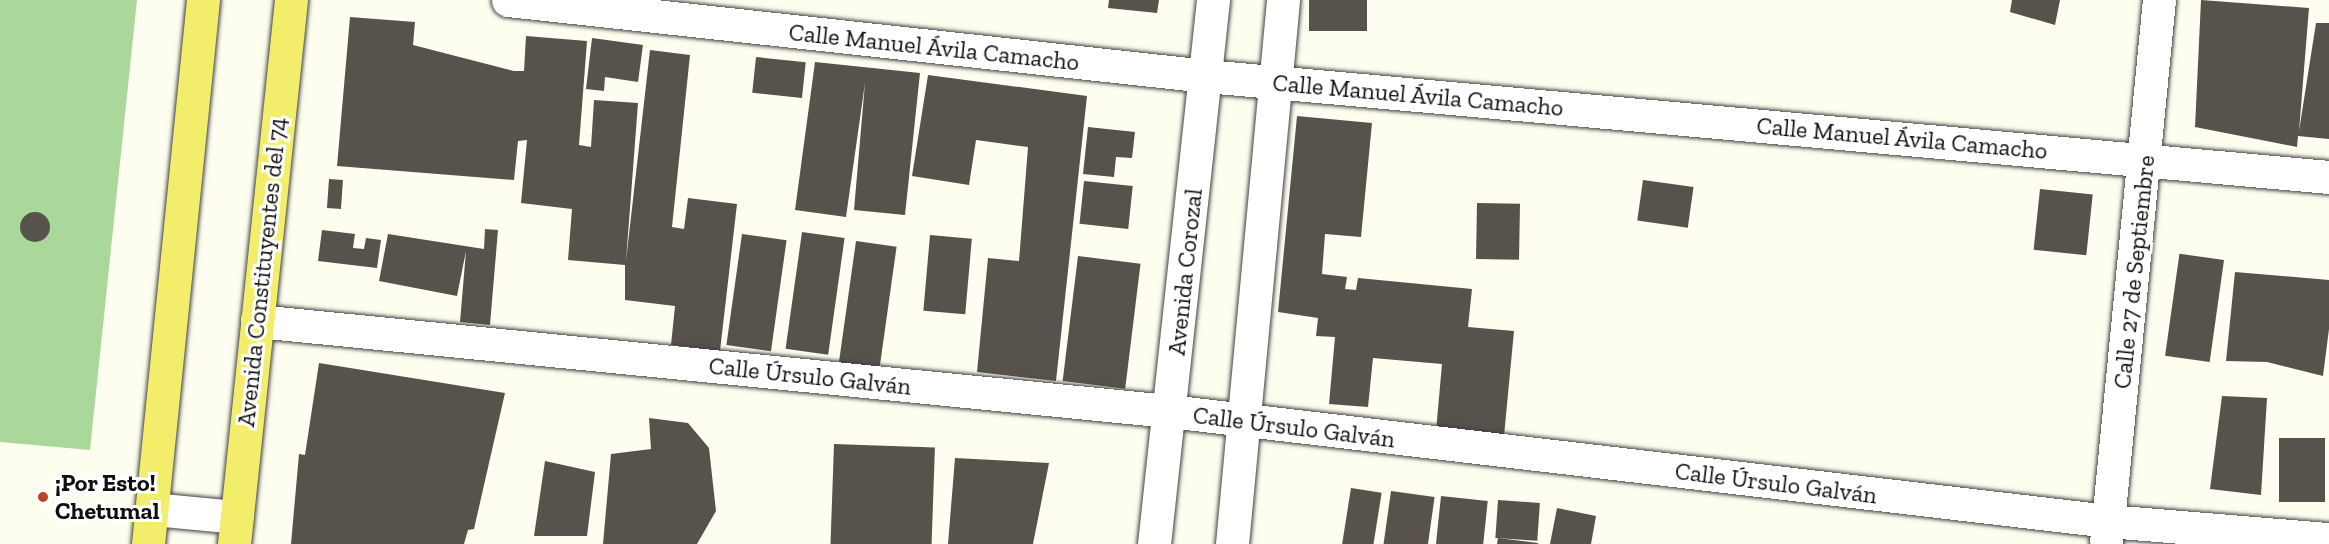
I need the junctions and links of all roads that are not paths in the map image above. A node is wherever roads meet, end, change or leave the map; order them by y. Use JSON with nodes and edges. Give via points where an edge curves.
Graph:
{"nodes":[{"id":1,"x":203,"y":0,"type":"edge"},
{"id":2,"x":291,"y":0,"type":"edge"},
{"id":3,"x":508,"y":0,"type":"edge"},
{"id":4,"x":1213,"y":0,"type":"edge"},
{"id":5,"x":1283,"y":0,"type":"edge"},
{"id":6,"x":2159,"y":0,"type":"edge"},
{"id":7,"x":1206,"y":76,"type":"junction"},
{"id":8,"x":1275,"y":82,"type":"junction"},
{"id":9,"x":2146,"y":159,"type":"junction"},
{"id":10,"x":2329,"y":177,"type":"edge"},
{"id":11,"x":257,"y":321,"type":"junction"},
{"id":12,"x":1169,"y":411,"type":"junction"},
{"id":13,"x":1246,"y":422,"type":"junction"},
{"id":14,"x":152,"y":509,"type":"junction"},
{"id":15,"x":235,"y":531,"type":"edge"},
{"id":16,"x":2107,"y":533,"type":"edge"},
{"id":17,"x":2329,"y":539,"type":"edge"},
{"id":18,"x":148,"y":544,"type":"edge"},
{"id":19,"x":1154,"y":544,"type":"edge"},
{"id":20,"x":1232,"y":544,"type":"edge"}],
"edges":[{"from":1,"to":14,"type":"main road"},
{"from":2,"to":11,"type":"main road","name":"Avenida Constituyentes del 74"},
{"from":3,"to":7,"type":"street","name":"Calle Manuel Ávila Camacho"},
{"from":4,"to":7,"type":"street","name":"Avenida Corozal"},
{"from":5,"to":8,"type":"street"},
{"from":6,"to":9,"type":"street","name":"Calle 27 de Septiembre"},
{"from":7,"to":8,"type":"street","name":"Calle Manuel Ávila Camacho"},
{"from":7,"to":12,"type":"street","name":"Avenida Corozal"},
{"from":8,"to":9,"type":"street","name":"Calle Manuel Ávila Camacho"},
{"from":8,"to":13,"type":"street"},
{"from":9,"to":10,"type":"street","name":"Calle Manuel Ávila Camacho"},
{"from":9,"to":16,"type":"street","name":"Calle 27 de Septiembre"},
{"from":11,"to":12,"type":"street","name":"Calle Úrsulo Galván"},
{"from":11,"to":15,"type":"main road","name":"Avenida Constituyentes del 74"},
{"from":12,"to":13,"type":"street","name":"Calle Úrsulo Galván"},
{"from":12,"to":19,"type":"street","name":"Avenida Corozal"},
{"from":13,"to":16,"type":"street","name":"Calle Úrsulo Galván"},
{"from":13,"to":20,"type":"street"},
{"from":14,"to":15,"type":"street"},
{"from":14,"to":18,"type":"main road"},
{"from":16,"to":17,"type":"street","name":"Calle Úrsulo Galván"}]}
